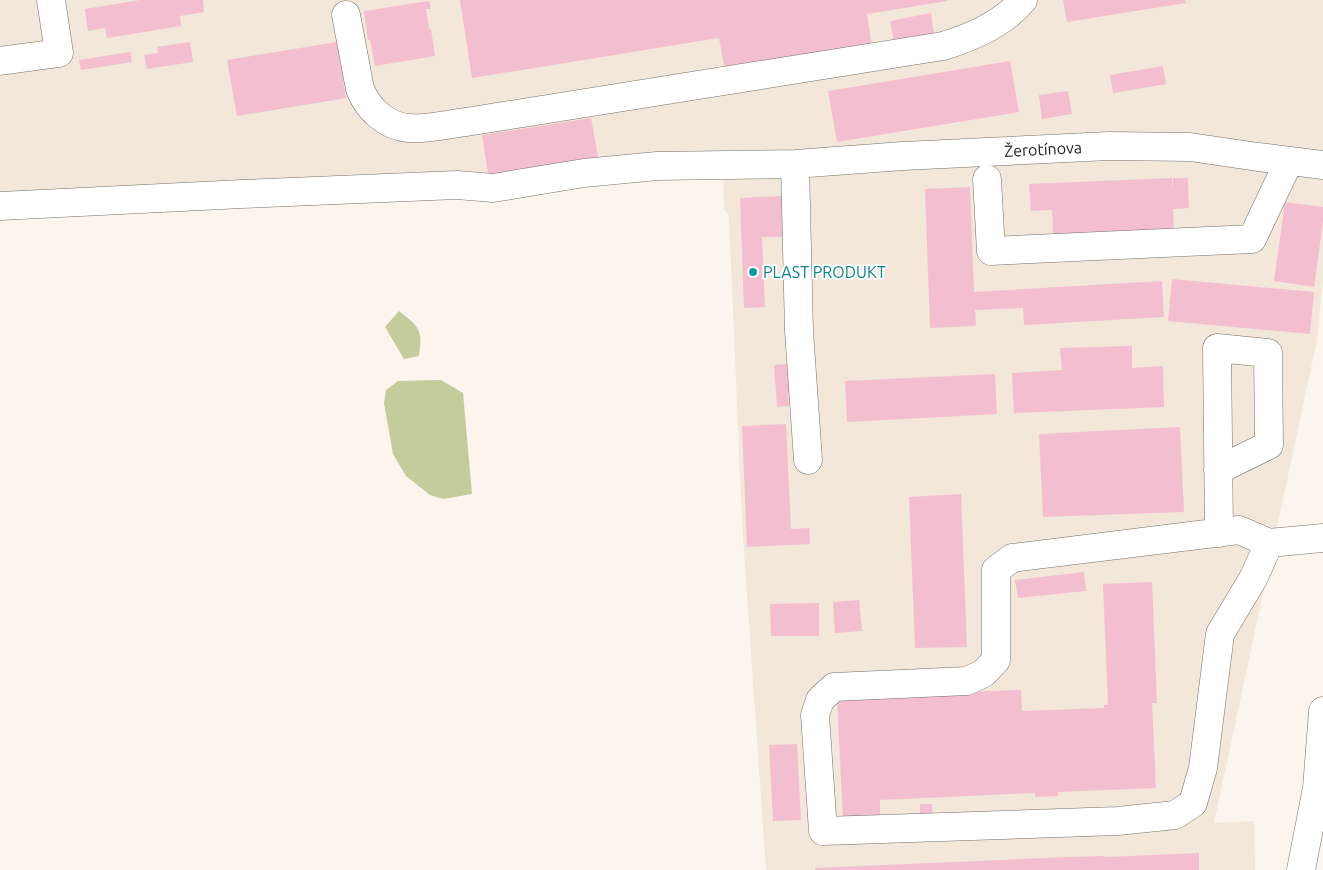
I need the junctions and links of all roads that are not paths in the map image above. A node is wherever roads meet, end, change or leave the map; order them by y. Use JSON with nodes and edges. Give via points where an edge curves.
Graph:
{"nodes":[{"id":1,"x":51,"y":0,"type":"edge"},
{"id":2,"x":1023,"y":0,"type":"edge"},
{"id":3,"x":346,"y":14,"type":"dead end"},
{"id":4,"x":0,"y":61,"type":"edge"},
{"id":5,"x":1289,"y":161,"type":"junction"},
{"id":6,"x":795,"y":164,"type":"junction"},
{"id":7,"x":1323,"y":165,"type":"edge"},
{"id":8,"x":987,"y":179,"type":"dead end"},
{"id":9,"x":0,"y":206,"type":"edge"},
{"id":10,"x":808,"y":460,"type":"dead end"},
{"id":11,"x":1218,"y":470,"type":"dead end"},
{"id":12,"x":1219,"y":533,"type":"junction"},
{"id":13,"x":1323,"y":538,"type":"edge"},
{"id":14,"x":1269,"y":543,"type":"junction"},
{"id":15,"x":1323,"y":711,"type":"edge"},
{"id":16,"x":1320,"y":788,"type":"edge"},
{"id":17,"x":1301,"y":870,"type":"edge"}],
"edges":[{"from":1,"to":4,"type":"street","via":[[59,53]]},
{"from":2,"to":3,"type":"street","via":[[995,24],[967,39],[943,46],[409,129],[386,121],[363,97]]},
{"from":5,"to":6,"type":"street","name":"Žerotínova","via":[[1190,147],[1147,145]]},
{"from":5,"to":7,"type":"street","name":"Žerotínova"},
{"from":5,"to":8,"type":"street","via":[[1252,239],[991,251]]},
{"from":6,"to":9,"type":"street","name":"Žerotínova","via":[[657,166],[493,188],[457,186]]},
{"from":6,"to":10,"type":"street","via":[[799,331]]},
{"from":11,"to":12,"type":"street"},
{"from":12,"to":14,"type":"street","via":[[1239,530]]},
{"from":12,"to":14,"type":"street","via":[[1012,558],[996,570],[996,660],[984,673],[968,681],[834,687],[820,700],[815,715],[823,831],[1118,821],[1174,815],[1193,802],[1203,768],[1220,634],[1254,577]]},
{"from":13,"to":14,"type":"street"},
{"from":15,"to":16,"type":"street"},
{"from":16,"to":17,"type":"street"}]}
